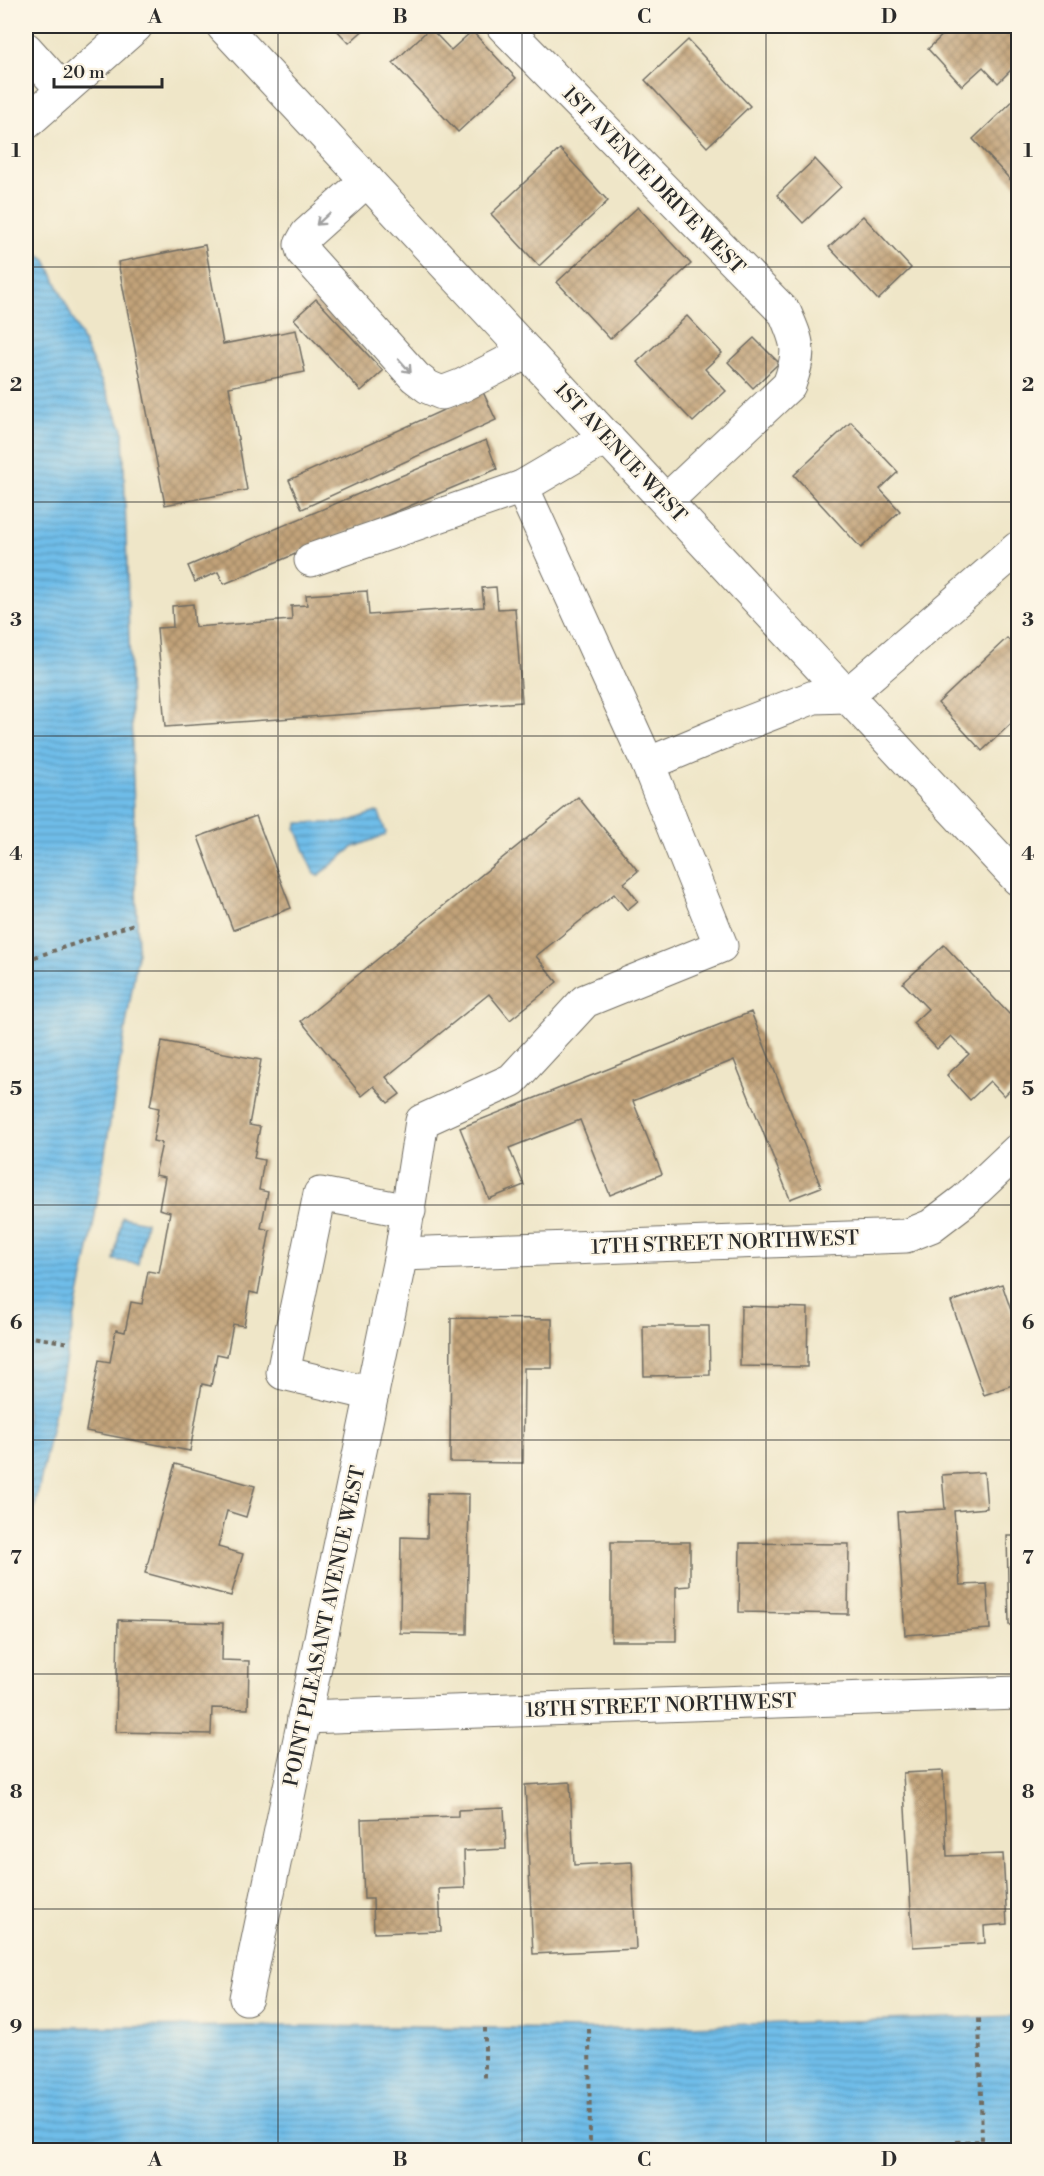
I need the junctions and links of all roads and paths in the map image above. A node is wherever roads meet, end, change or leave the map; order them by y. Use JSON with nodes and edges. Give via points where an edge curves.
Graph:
{"nodes":[{"id":1,"x":136,"y":26,"type":"edge"},
{"id":2,"x":223,"y":26,"type":"edge"},
{"id":3,"x":503,"y":26,"type":"edge"},
{"id":4,"x":26,"y":49,"type":"edge"},
{"id":5,"x":63,"y":90,"type":"junction"},
{"id":6,"x":26,"y":123,"type":"edge"},
{"id":7,"x":367,"y":180,"type":"junction"},
{"id":8,"x":527,"y":352,"type":"junction"},
{"id":9,"x":607,"y":438,"type":"junction"},
{"id":10,"x":522,"y":488,"type":"junction"},
{"id":11,"x":666,"y":501,"type":"junction"},
{"id":12,"x":1018,"y":548,"type":"edge"},
{"id":13,"x":311,"y":561,"type":"dead end"},
{"id":14,"x":846,"y":696,"type":"junction"},
{"id":15,"x":648,"y":764,"type":"junction"},
{"id":16,"x":1018,"y":879,"type":"edge"},
{"id":17,"x":137,"y":923,"type":"dead end"},
{"id":18,"x":26,"y":960,"type":"edge"},
{"id":19,"x":1018,"y":1150,"type":"edge"},
{"id":20,"x":409,"y":1211,"type":"junction"},
{"id":21,"x":401,"y":1254,"type":"junction"},
{"id":22,"x":26,"y":1336,"type":"edge"},
{"id":23,"x":69,"y":1343,"type":"dead end"},
{"id":24,"x":372,"y":1394,"type":"junction"},
{"id":25,"x":1018,"y":1693,"type":"edge"},
{"id":26,"x":304,"y":1718,"type":"junction"},
{"id":27,"x":246,"y":1998,"type":"dead end"},
{"id":28,"x":979,"y":2017,"type":"dead end"},
{"id":29,"x":485,"y":2028,"type":"dead end"},
{"id":30,"x":589,"y":2029,"type":"dead end"},
{"id":31,"x":485,"y":2079,"type":"dead end"},
{"id":32,"x":956,"y":2142,"type":"dead end"},
{"id":33,"x":590,"y":2148,"type":"dead end"}],
"edges":[{"from":1,"to":5,"type":"street"},
{"from":2,"to":7,"type":"street","name":"1ST AVENUE WEST"},
{"from":3,"to":11,"type":"street","name":"1ST AVENUE DRIVE WEST","via":[[785,313],[796,339],[797,362],[789,385]]},
{"from":4,"to":5,"type":"street"},
{"from":5,"to":6,"type":"street"},
{"from":7,"to":8,"type":"street","name":"1ST AVENUE WEST"},
{"from":7,"to":8,"type":"street","one_way":true,"via":[[307,234],[301,245],[303,252],[415,377],[442,393]]},
{"from":8,"to":9,"type":"street","name":"1ST AVENUE WEST"},
{"from":9,"to":10,"type":"street"},
{"from":9,"to":11,"type":"street","name":"1ST AVENUE WEST"},
{"from":10,"to":13,"type":"street"},
{"from":10,"to":15,"type":"street"},
{"from":11,"to":14,"type":"street","name":"1ST AVENUE WEST"},
{"from":12,"to":14,"type":"street"},
{"from":14,"to":15,"type":"street","via":[[814,697]]},
{"from":14,"to":16,"type":"street","name":"1ST AVENUE WEST"},
{"from":15,"to":20,"type":"street","name":"POINT PLEASANT AVENUE WEST","via":[[721,946],[585,1001],[512,1080],[422,1121]]},
{"from":17,"to":18,"type":"path"},
{"from":19,"to":21,"type":"street","name":"17TH STREET NORTHWEST","via":[[965,1200],[931,1226],[906,1236]]},
{"from":20,"to":21,"type":"street","name":"POINT PLEASANT AVENUE WEST"},
{"from":20,"to":24,"type":"street","via":[[320,1194],[283,1374]]},
{"from":21,"to":24,"type":"street","name":"POINT PLEASANT AVENUE WEST"},
{"from":22,"to":23,"type":"path"},
{"from":24,"to":26,"type":"street","name":"POINT PLEASANT AVENUE WEST"},
{"from":25,"to":26,"type":"street","name":"18TH STREET NORTHWEST"},
{"from":26,"to":27,"type":"street","name":"POINT PLEASANT AVENUE WEST"},
{"from":28,"to":32,"type":"path","via":[[982,2141]]},
{"from":29,"to":31,"type":"path"},
{"from":30,"to":33,"type":"path"}]}
